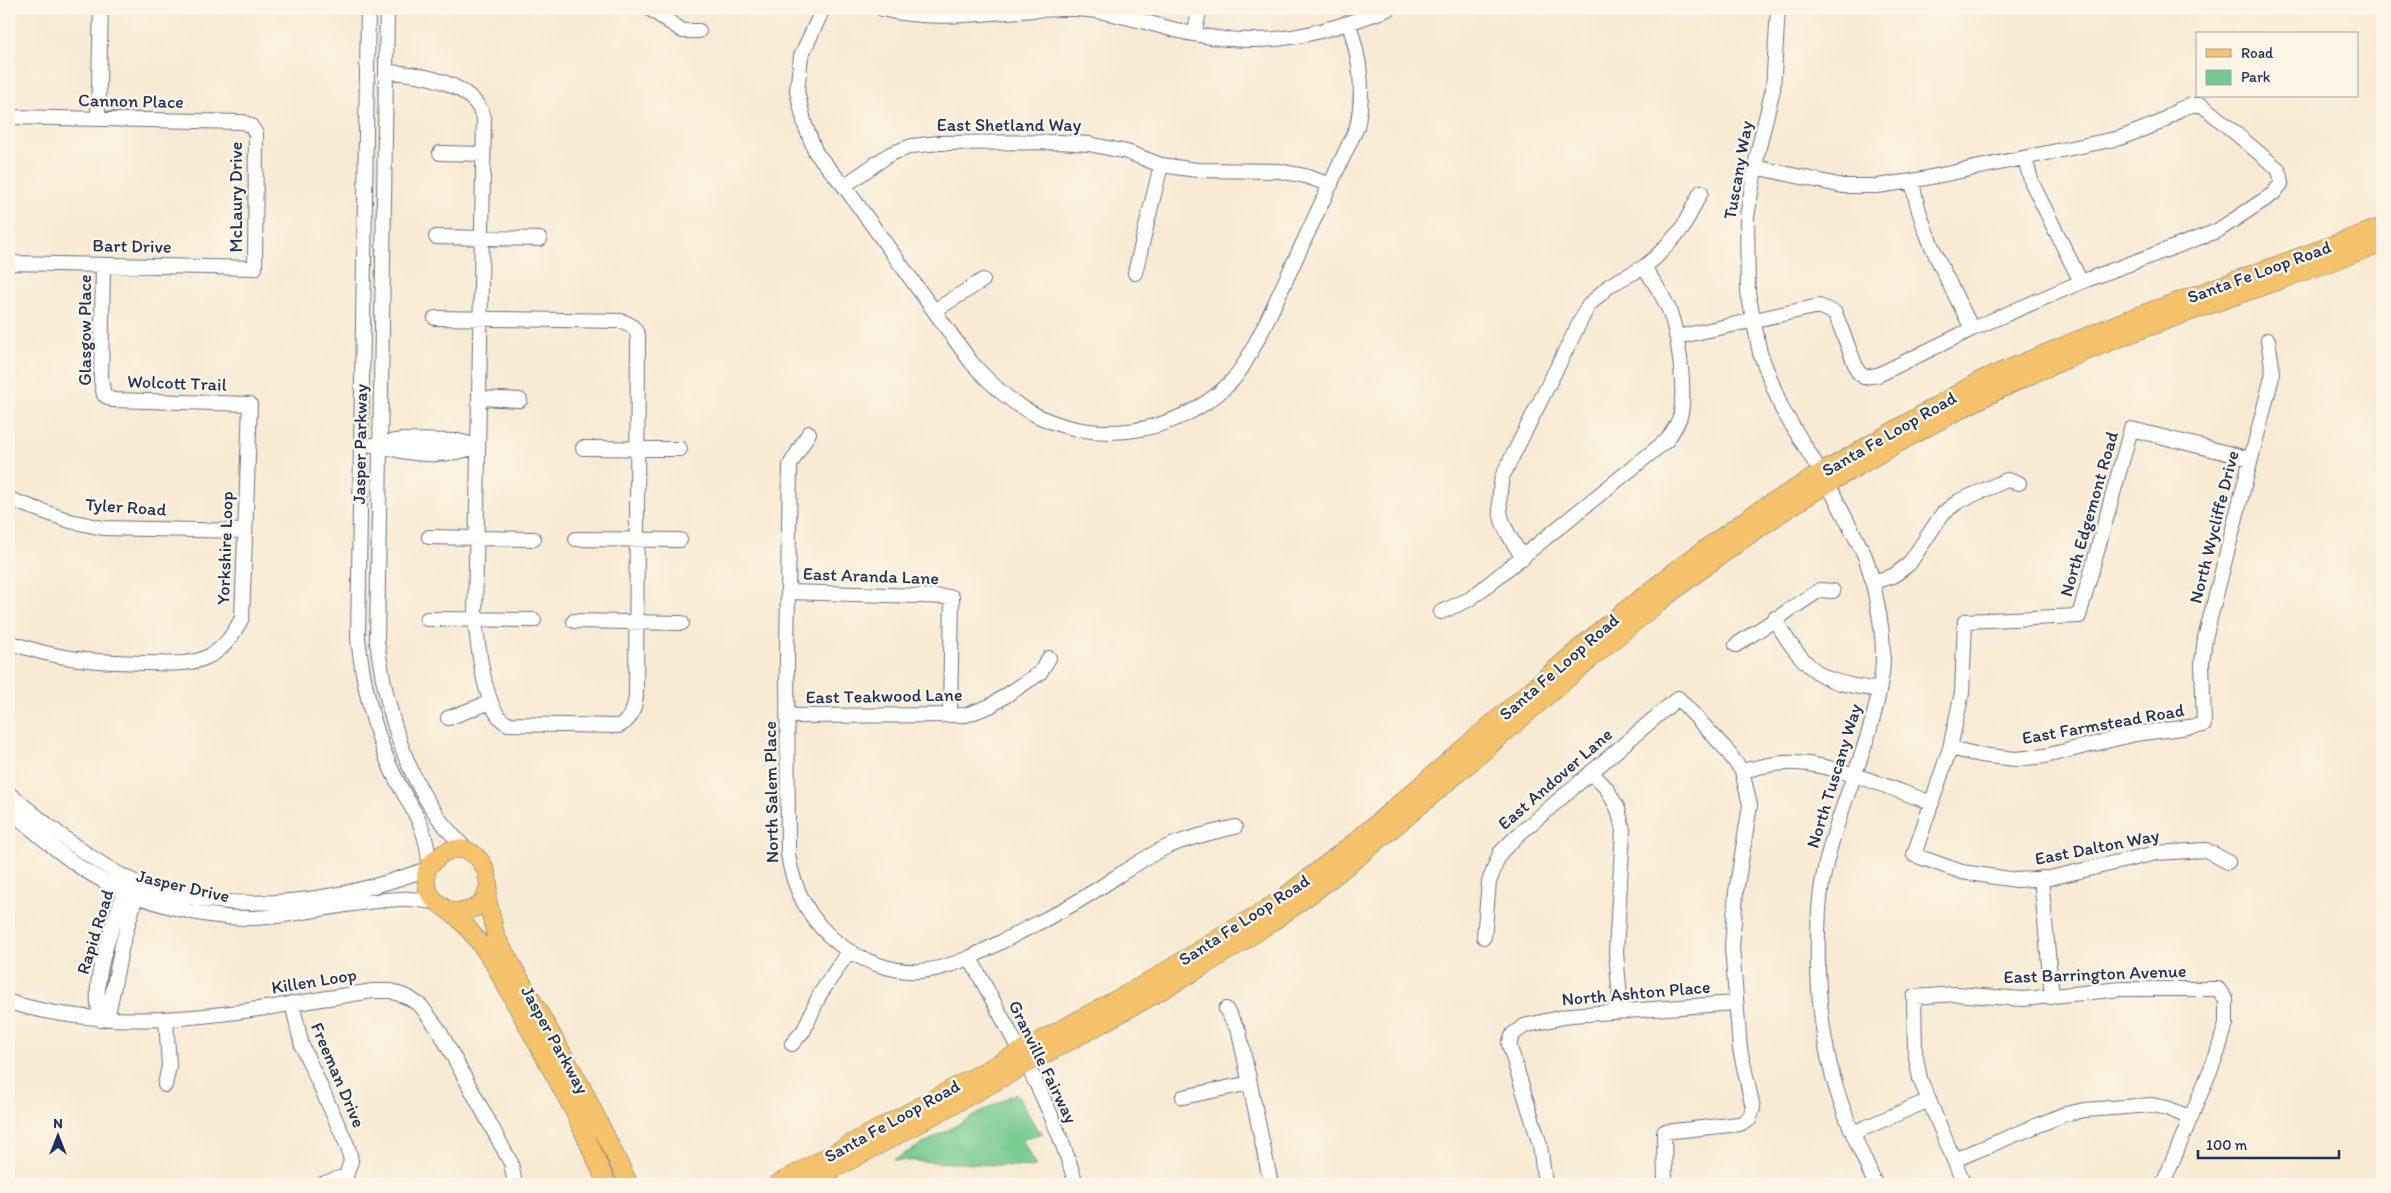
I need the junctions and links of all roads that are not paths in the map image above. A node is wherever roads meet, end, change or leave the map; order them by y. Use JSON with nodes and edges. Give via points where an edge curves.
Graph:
{"nodes":[{"id":1,"x":101,"y":9,"type":"edge"},
{"id":2,"x":368,"y":9,"type":"edge"},
{"id":3,"x":387,"y":9,"type":"edge"},
{"id":4,"x":650,"y":9,"type":"edge"},
{"id":5,"x":823,"y":9,"type":"edge"},
{"id":6,"x":882,"y":9,"type":"edge"},
{"id":7,"x":1200,"y":9,"type":"edge"},
{"id":8,"x":1388,"y":9,"type":"edge"},
{"id":9,"x":1778,"y":9,"type":"edge"},
{"id":10,"x":1349,"y":24,"type":"junction"},
{"id":11,"x":699,"y":30,"type":"dead end"},
{"id":12,"x":1194,"y":34,"type":"junction"},
{"id":13,"x":386,"y":72,"type":"junction"},
{"id":14,"x":9,"y":117,"type":"edge"},
{"id":15,"x":98,"y":119,"type":"junction"},
{"id":16,"x":251,"y":126,"type":"joint"},
{"id":17,"x":440,"y":154,"type":"dead end"},
{"id":18,"x":483,"y":154,"type":"junction"},
{"id":19,"x":2025,"y":158,"type":"junction"},
{"id":20,"x":1161,"y":165,"type":"junction"},
{"id":21,"x":1755,"y":167,"type":"junction"},
{"id":22,"x":1912,"y":181,"type":"junction"},
{"id":23,"x":1331,"y":185,"type":"junction"},
{"id":24,"x":844,"y":186,"type":"junction"},
{"id":25,"x":1702,"y":192,"type":"dead end"},
{"id":26,"x":2382,"y":227,"type":"edge"},
{"id":27,"x":436,"y":237,"type":"dead end"},
{"id":28,"x":482,"y":239,"type":"junction"},
{"id":29,"x":540,"y":239,"type":"dead end"},
{"id":30,"x":2382,"y":243,"type":"edge"},
{"id":31,"x":9,"y":263,"type":"edge"},
{"id":32,"x":103,"y":265,"type":"junction"},
{"id":33,"x":1644,"y":267,"type":"junction"},
{"id":34,"x":255,"y":268,"type":"joint"},
{"id":35,"x":1135,"y":273,"type":"dead end"},
{"id":36,"x":982,"y":280,"type":"dead end"},
{"id":37,"x":2081,"y":282,"type":"junction"},
{"id":38,"x":934,"y":310,"type":"junction"},
{"id":39,"x":435,"y":318,"type":"dead end"},
{"id":40,"x":480,"y":319,"type":"junction"},
{"id":41,"x":1754,"y":322,"type":"junction"},
{"id":42,"x":1972,"y":329,"type":"junction"},
{"id":43,"x":1677,"y":338,"type":"junction"},
{"id":44,"x":2268,"y":340,"type":"dead end"},
{"id":45,"x":104,"y":395,"type":"joint"},
{"id":46,"x":479,"y":398,"type":"junction"},
{"id":47,"x":520,"y":400,"type":"dead end"},
{"id":48,"x":250,"y":404,"type":"joint"},
{"id":49,"x":809,"y":433,"type":"dead end"},
{"id":50,"x":360,"y":445,"type":"junction"},
{"id":51,"x":379,"y":445,"type":"junction"},
{"id":52,"x":478,"y":446,"type":"junction"},
{"id":53,"x":583,"y":448,"type":"dead end"},
{"id":54,"x":638,"y":448,"type":"junction"},
{"id":55,"x":680,"y":449,"type":"dead end"},
{"id":56,"x":2251,"y":459,"type":"junction"},
{"id":57,"x":1824,"y":478,"type":"junction"},
{"id":58,"x":2019,"y":483,"type":"dead end"},
{"id":59,"x":9,"y":499,"type":"edge"},
{"id":60,"x":244,"y":530,"type":"junction"},
{"id":61,"x":428,"y":537,"type":"dead end"},
{"id":62,"x":476,"y":538,"type":"junction"},
{"id":63,"x":534,"y":539,"type":"dead end"},
{"id":64,"x":576,"y":539,"type":"dead end"},
{"id":65,"x":636,"y":539,"type":"junction"},
{"id":66,"x":680,"y":540,"type":"dead end"},
{"id":67,"x":1523,"y":558,"type":"junction"},
{"id":68,"x":1872,"y":582,"type":"junction"},
{"id":69,"x":1833,"y":591,"type":"dead end"},
{"id":70,"x":789,"y":592,"type":"junction"},
{"id":71,"x":1441,"y":612,"type":"dead end"},
{"id":72,"x":1775,"y":618,"type":"junction"},
{"id":73,"x":427,"y":619,"type":"dead end"},
{"id":74,"x":475,"y":620,"type":"junction"},
{"id":75,"x":534,"y":620,"type":"dead end"},
{"id":76,"x":574,"y":621,"type":"dead end"},
{"id":77,"x":636,"y":622,"type":"junction"},
{"id":78,"x":682,"y":623,"type":"dead end"},
{"id":79,"x":9,"y":642,"type":"edge"},
{"id":80,"x":1736,"y":644,"type":"dead end"},
{"id":81,"x":1049,"y":658,"type":"dead end"},
{"id":82,"x":1879,"y":690,"type":"junction"},
{"id":83,"x":491,"y":702,"type":"junction"},
{"id":84,"x":950,"y":715,"type":"junction"},
{"id":85,"x":788,"y":716,"type":"junction"},
{"id":86,"x":448,"y":718,"type":"dead end"},
{"id":87,"x":2204,"y":725,"type":"joint"},
{"id":88,"x":1950,"y":748,"type":"junction"},
{"id":89,"x":1742,"y":771,"type":"junction"},
{"id":90,"x":1591,"y":772,"type":"junction"},
{"id":91,"x":1853,"y":776,"type":"junction"},
{"id":92,"x":9,"y":794,"type":"edge"},
{"id":93,"x":1932,"y":803,"type":"junction"},
{"id":94,"x":9,"y":810,"type":"edge"},
{"id":95,"x":1235,"y":827,"type":"dead end"},
{"id":96,"x":468,"y":852,"type":"junction"},
{"id":97,"x":1914,"y":855,"type":"joint"},
{"id":98,"x":2228,"y":862,"type":"dead end"},
{"id":99,"x":428,"y":867,"type":"junction"},
{"id":100,"x":2041,"y":878,"type":"junction"},
{"id":101,"x":132,"y":890,"type":"junction"},
{"id":102,"x":486,"y":894,"type":"junction"},
{"id":103,"x":434,"y":902,"type":"junction"},
{"id":104,"x":451,"y":912,"type":"junction"},
{"id":105,"x":1484,"y":937,"type":"dead end"},
{"id":106,"x":849,"y":952,"type":"junction"},
{"id":107,"x":970,"y":958,"type":"junction"},
{"id":108,"x":2052,"y":997,"type":"junction"},
{"id":109,"x":9,"y":1002,"type":"edge"},
{"id":110,"x":292,"y":1003,"type":"junction"},
{"id":111,"x":1735,"y":1003,"type":"junction"},
{"id":112,"x":1226,"y":1009,"type":"dead end"},
{"id":113,"x":1620,"y":1011,"type":"junction"},
{"id":114,"x":166,"y":1019,"type":"junction"},
{"id":115,"x":101,"y":1020,"type":"junction"},
{"id":116,"x":792,"y":1044,"type":"dead end"},
{"id":117,"x":1024,"y":1058,"type":"junction"},
{"id":118,"x":1250,"y":1083,"type":"junction"},
{"id":119,"x":165,"y":1085,"type":"dead end"},
{"id":120,"x":1183,"y":1097,"type":"dead end"},
{"id":121,"x":1929,"y":1100,"type":"junction"},
{"id":122,"x":2190,"y":1118,"type":"junction"},
{"id":123,"x":1853,"y":1133,"type":"junction"},
{"id":124,"x":1954,"y":1160,"type":"junction"},
{"id":125,"x":322,"y":1184,"type":"edge"},
{"id":126,"x":516,"y":1184,"type":"edge"},
{"id":127,"x":608,"y":1184,"type":"edge"},
{"id":128,"x":629,"y":1184,"type":"edge"},
{"id":129,"x":777,"y":1184,"type":"edge"},
{"id":130,"x":806,"y":1184,"type":"edge"},
{"id":131,"x":1076,"y":1184,"type":"edge"},
{"id":132,"x":1271,"y":1184,"type":"edge"},
{"id":133,"x":1545,"y":1184,"type":"edge"},
{"id":134,"x":1665,"y":1184,"type":"edge"},
{"id":135,"x":1875,"y":1184,"type":"edge"},
{"id":136,"x":1964,"y":1184,"type":"edge"},
{"id":137,"x":2163,"y":1184,"type":"edge"}],
"edges":[{"from":1,"to":15,"type":"street"},
{"from":2,"to":50,"type":"street","name":"Jasper Parkway"},
{"from":3,"to":13,"type":"street","name":"Jasper Parkway"},
{"from":4,"to":11,"type":"street","via":[[683,31]]},
{"from":5,"to":24,"type":"street","via":[[801,56],[797,91],[816,152]]},
{"from":6,"to":12,"type":"street","via":[[907,15],[934,16],[1076,9]]},
{"from":7,"to":12,"type":"street"},
{"from":8,"to":10,"type":"street"},
{"from":9,"to":21,"type":"street","name":"Tuscany Way","via":[[1773,89]]},
{"from":10,"to":12,"type":"street","via":[[1282,39],[1238,41]]},
{"from":10,"to":23,"type":"street","via":[[1362,74],[1360,111],[1357,127]]},
{"from":13,"to":18,"type":"street","via":[[426,75],[468,94],[484,118]]},
{"from":13,"to":51,"type":"street","name":"Jasper Parkway"},
{"from":14,"to":15,"type":"street","name":"Cannon Place"},
{"from":15,"to":16,"type":"street","name":"Cannon Place","via":[[243,122]]},
{"from":16,"to":34,"type":"street","name":"McLaury Drive","via":[[256,134]]},
{"from":17,"to":18,"type":"street"},
{"from":18,"to":28,"type":"street"},
{"from":19,"to":22,"type":"street"},
{"from":19,"to":37,"type":"street","via":[[2032,183]]},
{"from":19,"to":37,"type":"street","via":[[2120,138],[2192,104],[2202,105],[2278,169],[2282,177],[2273,194],[2217,231]]},
{"from":20,"to":23,"type":"street","name":"East Shetland Way","via":[[1206,171],[1279,171]]},
{"from":20,"to":24,"type":"street","name":"East Shetland Way","via":[[1127,152],[1089,144],[939,143],[912,146],[890,154]]},
{"from":20,"to":35,"type":"street"},
{"from":21,"to":22,"type":"street","via":[[1843,186]]},
{"from":21,"to":41,"type":"street","name":"Tuscany Way","via":[[1747,216],[1748,292]]},
{"from":22,"to":42,"type":"street","via":[[1916,207],[1926,236]]},
{"from":23,"to":38,"type":"street","via":[[1246,361],[1229,383],[1202,405],[1166,424],[1134,431],[1095,432],[1058,425],[1025,410],[992,386]]},
{"from":24,"to":38,"type":"street"},
{"from":25,"to":33,"type":"street","via":[[1682,229]]},
{"from":26,"to":57,"type":"main road","name":"Santa Fe Loop Road","via":[[2124,321],[1981,380]]},
{"from":27,"to":28,"type":"street"},
{"from":28,"to":29,"type":"street"},
{"from":28,"to":40,"type":"street"},
{"from":30,"to":57,"type":"main road","name":"Santa Fe Loop Road","via":[[2058,362]]},
{"from":31,"to":32,"type":"street","name":"Bart Drive"},
{"from":32,"to":34,"type":"street","name":"Bart Drive"},
{"from":32,"to":45,"type":"street","name":"Glasgow Place","via":[[101,380]]},
{"from":33,"to":43,"type":"street","via":[[1669,310]]},
{"from":33,"to":67,"type":"street","via":[[1610,285],[1588,306],[1502,476],[1498,502],[1504,529]]},
{"from":36,"to":38,"type":"street"},
{"from":37,"to":42,"type":"street"},
{"from":39,"to":40,"type":"street"},
{"from":40,"to":46,"type":"street"},
{"from":40,"to":54,"type":"street","via":[[628,322],[638,336]]},
{"from":41,"to":42,"type":"street","via":[[1819,306],[1828,308],[1835,313],[1858,372],[1864,377],[1878,375]]},
{"from":41,"to":43,"type":"street"},
{"from":41,"to":57,"type":"street","name":"Tuscany Way","via":[[1760,353],[1782,409]]},
{"from":43,"to":67,"type":"street","via":[[1682,400],[1675,429],[1667,440]]},
{"from":44,"to":56,"type":"street","name":"North Wycliffe Drive","via":[[2273,374]]},
{"from":45,"to":48,"type":"street","name":"Wolcott Trail","via":[[113,400]]},
{"from":46,"to":47,"type":"street"},
{"from":46,"to":52,"type":"street"},
{"from":48,"to":60,"type":"street","name":"Yorkshire Loop"},
{"from":49,"to":70,"type":"street","name":"North Salem Place","via":[[790,465]]},
{"from":50,"to":51,"type":"street"},
{"from":50,"to":99,"type":"street","name":"Jasper Parkway","via":[[358,638],[362,671],[368,704],[388,762],[427,838]]},
{"from":51,"to":52,"type":"street","via":[[402,440],[458,441]]},
{"from":51,"to":96,"type":"street","name":"Jasper Parkway","via":[[377,641],[382,673],[403,750],[418,784],[440,820]]},
{"from":52,"to":62,"type":"street"},
{"from":53,"to":54,"type":"street"},
{"from":54,"to":55,"type":"street"},
{"from":54,"to":65,"type":"street"},
{"from":56,"to":87,"type":"street","name":"North Wycliffe Drive","via":[[2205,638],[2202,662]]},
{"from":56,"to":88,"type":"street","name":"North Edgemont Road","via":[[2131,429],[2079,616],[1965,621],[1962,693]]},
{"from":57,"to":68,"type":"street","name":"North Tuscany Way","via":[[1868,564]]},
{"from":57,"to":117,"type":"main road","name":"Santa Fe Loop Road","via":[[1758,511],[1683,565],[1603,628],[1363,835],[1279,901]]},
{"from":58,"to":68,"type":"street","via":[[2007,480],[1959,501],[1943,513],[1909,564],[1893,576]]},
{"from":59,"to":60,"type":"street","name":"Tyler Road","via":[[70,521],[103,528]]},
{"from":60,"to":79,"type":"street","name":"Yorkshire Loop","via":[[242,618],[231,638],[209,657],[190,663],[84,662],[29,650]]},
{"from":61,"to":62,"type":"street"},
{"from":62,"to":63,"type":"street"},
{"from":62,"to":74,"type":"street"},
{"from":64,"to":65,"type":"street"},
{"from":65,"to":66,"type":"street"},
{"from":65,"to":77,"type":"street"},
{"from":67,"to":71,"type":"street","via":[[1470,599]]},
{"from":68,"to":82,"type":"street","name":"North Tuscany Way","via":[[1881,620]]},
{"from":69,"to":72,"type":"street","via":[[1820,590]]},
{"from":70,"to":84,"type":"street","name":"East Aranda Lane","via":[[952,597]]},
{"from":70,"to":85,"type":"street","name":"North Salem Place"},
{"from":72,"to":80,"type":"street"},
{"from":72,"to":82,"type":"street","via":[[1782,633],[1813,669],[1827,678]]},
{"from":73,"to":74,"type":"street"},
{"from":74,"to":75,"type":"street"},
{"from":74,"to":83,"type":"street","via":[[481,664]]},
{"from":76,"to":77,"type":"street"},
{"from":77,"to":78,"type":"street"},
{"from":77,"to":83,"type":"street","via":[[636,696],[631,715],[624,724],[508,724],[499,718]]},
{"from":81,"to":84,"type":"street","name":"East Teakwood Lane","via":[[1040,673],[990,706],[966,715]]},
{"from":82,"to":91,"type":"street","name":"North Tuscany Way"},
{"from":83,"to":86,"type":"street"},
{"from":84,"to":85,"type":"street","name":"East Teakwood Lane"},
{"from":85,"to":106,"type":"street","name":"North Salem Place","via":[[788,854],[792,878],[816,922]]},
{"from":87,"to":88,"type":"street","name":"East Farmstead Road","via":[[2135,734],[2045,756],[2016,759],[1980,756]]},
{"from":88,"to":93,"type":"street","name":"North Edgemont Road"},
{"from":89,"to":90,"type":"street","name":"East Andover Lane","via":[[1678,698]]},
{"from":89,"to":91,"type":"street","via":[[1770,764],[1795,763],[1820,766]]},
{"from":89,"to":111,"type":"street","via":[[1750,805],[1736,892],[1732,947]]},
{"from":90,"to":105,"type":"street","name":"East Andover Lane","via":[[1500,853],[1489,882]]},
{"from":90,"to":113,"type":"street","via":[[1607,789],[1618,809],[1623,830],[1616,952]]},
{"from":91,"to":93,"type":"street"},
{"from":91,"to":123,"type":"street","name":"North Tuscany Way","via":[[1829,845],[1819,909],[1818,976],[1825,1039],[1843,1110]]},
{"from":92,"to":101,"type":"street","name":"Jasper Drive"},
{"from":93,"to":97,"type":"street","name":"North Edgemont Road"},
{"from":94,"to":101,"type":"street","name":"Jasper Drive","via":[[84,870]]},
{"from":95,"to":107,"type":"street","name":"North Salem Place","via":[[1168,846],[1079,901]]},
{"from":96,"to":99,"type":"main road","via":[[450,851]]},
{"from":96,"to":102,"type":"main road","via":[[482,861],[487,869],[489,886]]},
{"from":97,"to":100,"type":"street","name":"East Dalton Way","via":[[1962,872],[2016,880]]},
{"from":98,"to":100,"type":"street","name":"East Dalton Way","via":[[2206,850],[2156,853]]},
{"from":99,"to":101,"type":"street","name":"Jasper Drive","via":[[367,888],[262,903],[221,903]]},
{"from":99,"to":103,"type":"main road","via":[[426,885]]},
{"from":100,"to":108,"type":"street"},
{"from":101,"to":103,"type":"street","name":"Jasper Drive","via":[[196,912],[224,916],[265,917],[403,899]]},
{"from":101,"to":115,"type":"street","name":"Rapid Road","via":[[109,1010]]},
{"from":102,"to":104,"type":"main road","via":[[472,909]]},
{"from":102,"to":128,"type":"main road","name":"Jasper Parkway","via":[[496,937],[581,1086]]},
{"from":103,"to":104,"type":"main road"},
{"from":104,"to":127,"type":"main road","name":"Jasper Parkway","via":[[478,940],[493,962],[575,1113]]},
{"from":106,"to":107,"type":"street","name":"North Salem Place","via":[[898,970],[920,971]]},
{"from":106,"to":116,"type":"street","via":[[820,994],[804,1030]]},
{"from":107,"to":117,"type":"street","name":"Granville Fairway"},
{"from":108,"to":121,"type":"street","name":"East Barrington Avenue","via":[[2023,999],[1955,994],[1914,997],[1915,1052],[1920,1079]]},
{"from":108,"to":122,"type":"street","name":"East Barrington Avenue","via":[[2121,989],[2218,989],[2226,1000],[2226,1024]]},
{"from":109,"to":115,"type":"street","name":"Killen Loop"},
{"from":110,"to":114,"type":"street","name":"Killen Loop"},
{"from":110,"to":125,"type":"street","name":"Freeman Drive","via":[[302,1046],[348,1147],[351,1161],[346,1176]]},
{"from":110,"to":126,"type":"street","name":"Killen Loop","via":[[390,991],[421,1006],[439,1030],[511,1163]]},
{"from":111,"to":113,"type":"street","name":"North Ashton Place"},
{"from":111,"to":134,"type":"street","via":[[1740,1049],[1753,1108],[1750,1120],[1664,1132]]},
{"from":112,"to":118,"type":"street","via":[[1239,1032]]},
{"from":113,"to":133,"type":"street","name":"North Ashton Place","via":[[1572,1015],[1524,1026],[1513,1034],[1508,1044],[1540,1144]]},
{"from":114,"to":115,"type":"street","name":"Killen Loop"},
{"from":114,"to":119,"type":"street","via":[[169,1066]]},
{"from":117,"to":129,"type":"main road","name":"Santa Fe Loop Road"},
{"from":117,"to":130,"type":"main road","name":"Santa Fe Loop Road"},
{"from":117,"to":131,"type":"street","name":"Granville Fairway","via":[[1053,1120]]},
{"from":118,"to":120,"type":"street"},
{"from":118,"to":132,"type":"street"},
{"from":121,"to":123,"type":"street"},
{"from":121,"to":124,"type":"street"},
{"from":122,"to":124,"type":"street","via":[[2152,1105],[2085,1110],[2065,1114]]},
{"from":122,"to":137,"type":"street"},
{"from":123,"to":135,"type":"street","name":"North Tuscany Way"},
{"from":124,"to":136,"type":"street"}]}
